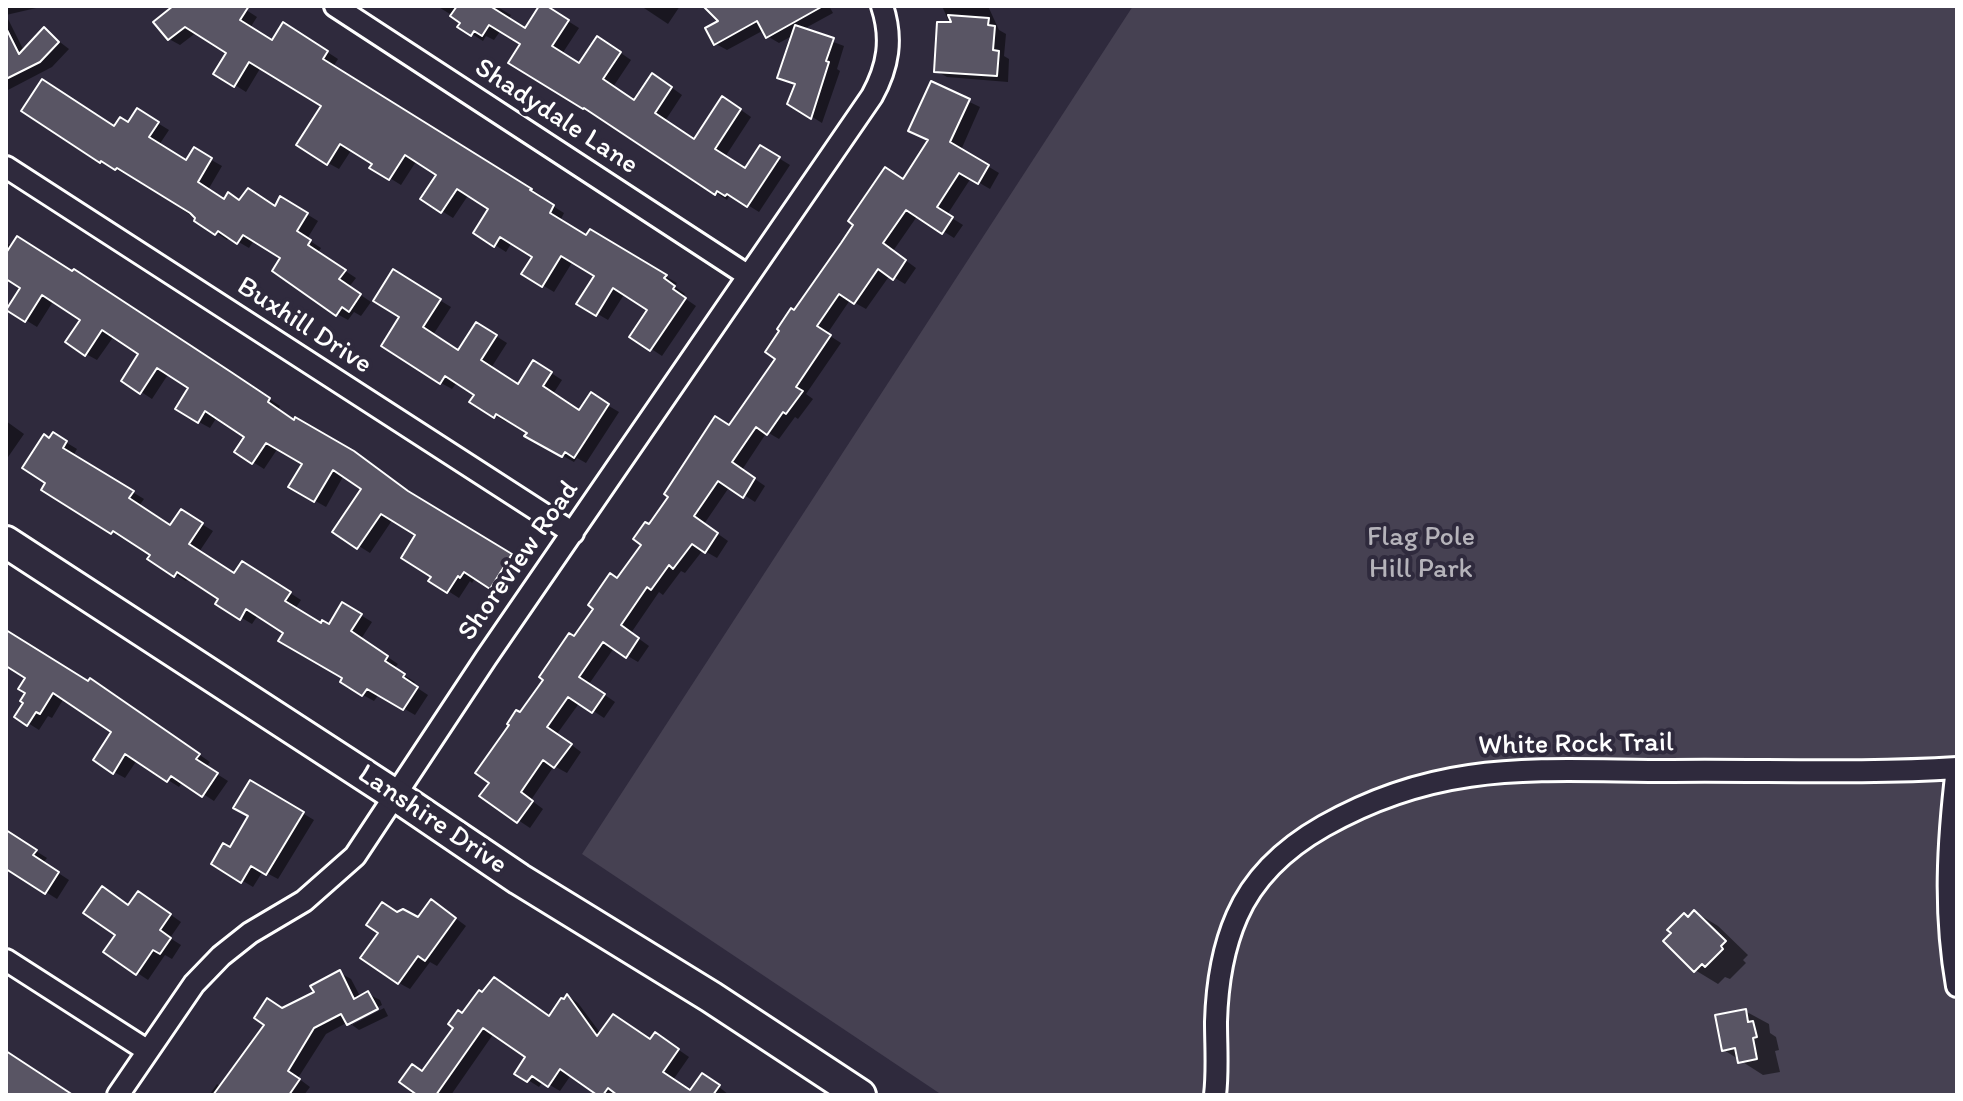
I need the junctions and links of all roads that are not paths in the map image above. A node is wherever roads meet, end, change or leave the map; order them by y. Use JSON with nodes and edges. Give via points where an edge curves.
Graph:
{"nodes":[{"id":1,"x":335,"y":6,"type":"edge"},
{"id":2,"x":882,"y":6,"type":"edge"},
{"id":3,"x":6,"y":167,"type":"edge"},
{"id":4,"x":747,"y":275,"type":"junction"},
{"id":5,"x":573,"y":533,"type":"junction"},
{"id":6,"x":6,"y":542,"type":"edge"},
{"id":7,"x":1957,"y":768,"type":"edge"},
{"id":8,"x":395,"y":795,"type":"junction"},
{"id":9,"x":6,"y":960,"type":"edge"},
{"id":10,"x":1957,"y":986,"type":"edge"},
{"id":11,"x":148,"y":1051,"type":"junction"},
{"id":12,"x":118,"y":1095,"type":"edge"},
{"id":13,"x":860,"y":1095,"type":"edge"},
{"id":14,"x":1215,"y":1095,"type":"edge"}],
"edges":[{"from":1,"to":4,"type":"street","name":"Shadydale Lane"},
{"from":2,"to":4,"type":"street","name":"Shoreview Road","via":[[889,36],[880,82]]},
{"from":3,"to":5,"type":"street","name":"Buxhill Drive"},
{"from":4,"to":5,"type":"street","name":"Shoreview Road"},
{"from":5,"to":8,"type":"street","name":"Shoreview Road"},
{"from":6,"to":8,"type":"street","name":"Lanshire Drive"},
{"from":7,"to":10,"type":"street","via":[[1947,890]]},
{"from":7,"to":14,"type":"street","name":"White Rock Trail","via":[[1510,770],[1428,783],[1371,801],[1294,845],[1253,886],[1238,913],[1218,984]]},
{"from":8,"to":11,"type":"street","name":"Shoreview Road","via":[[355,856],[330,880],[212,965]]},
{"from":8,"to":13,"type":"street","name":"Lanshire Drive"},
{"from":9,"to":11,"type":"street"},
{"from":11,"to":12,"type":"street","name":"Shoreview Road"}]}
